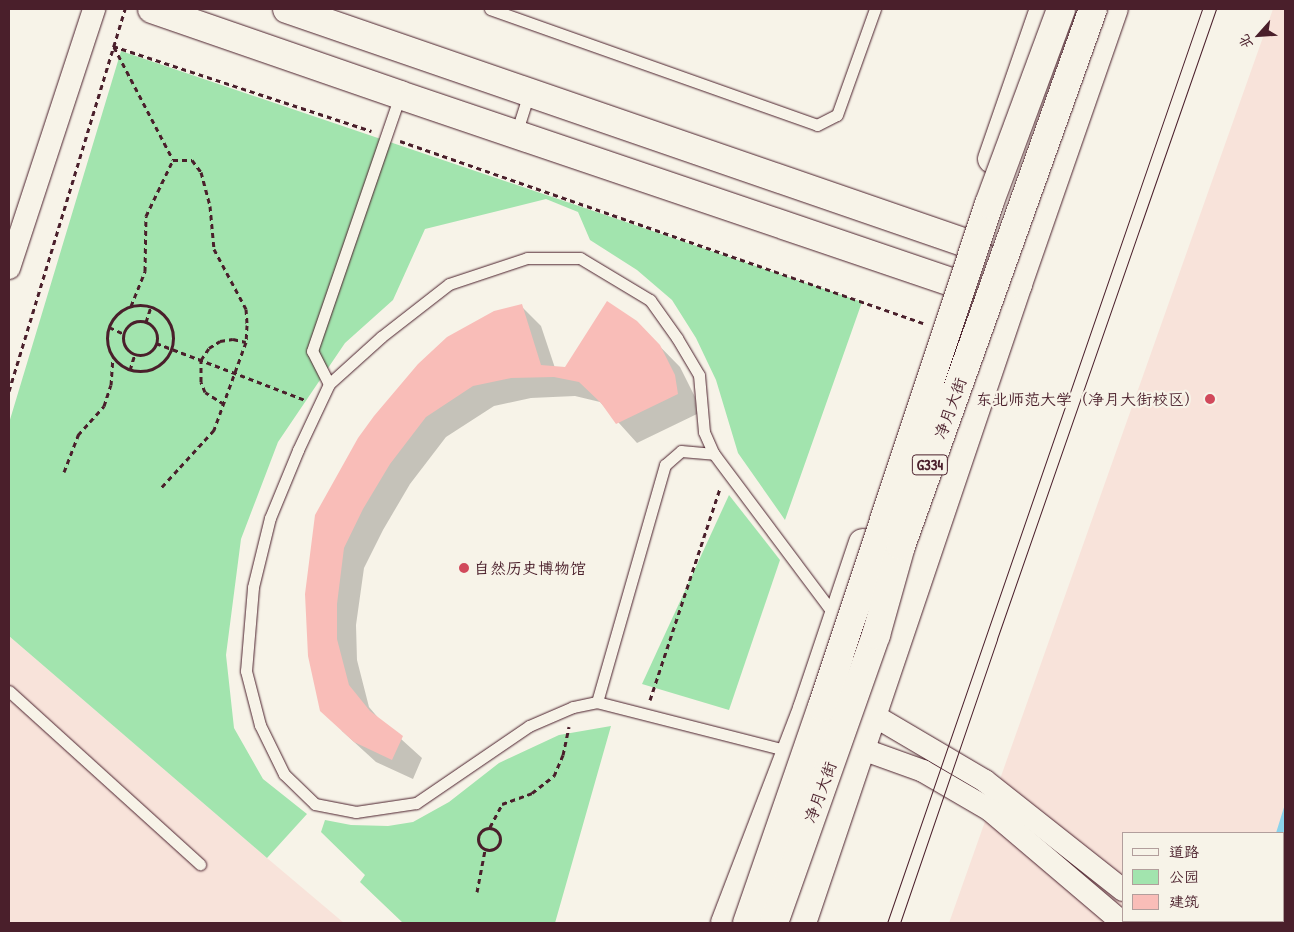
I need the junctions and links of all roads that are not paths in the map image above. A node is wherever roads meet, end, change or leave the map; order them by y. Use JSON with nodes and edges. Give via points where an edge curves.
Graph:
{"nodes":[{"id":1,"x":94,"y":9,"type":"edge"},
{"id":2,"x":152,"y":9,"type":"edge"},
{"id":3,"x":287,"y":9,"type":"edge"},
{"id":4,"x":490,"y":9,"type":"edge"},
{"id":5,"x":875,"y":9,"type":"edge"},
{"id":6,"x":1044,"y":9,"type":"edge"},
{"id":7,"x":1061,"y":9,"type":"edge"},
{"id":8,"x":1093,"y":9,"type":"edge"},
{"id":9,"x":1114,"y":9,"type":"edge"},
{"id":10,"x":529,"y":91,"type":"junction"},
{"id":11,"x":400,"y":95,"type":"junction"},
{"id":12,"x":516,"y":134,"type":"junction"},
{"id":13,"x":963,"y":242,"type":"junction"},
{"id":14,"x":9,"y":268,"type":"edge"},
{"id":15,"x":954,"y":283,"type":"junction"},
{"id":16,"x":1018,"y":284,"type":"junction"},
{"id":17,"x":329,"y":384,"type":"junction"},
{"id":18,"x":714,"y":454,"type":"junction"},
{"id":19,"x":836,"y":618,"type":"junction"},
{"id":20,"x":9,"y":691,"type":"edge"},
{"id":21,"x":597,"y":702,"type":"junction"},
{"id":22,"x":807,"y":709,"type":"junction"},
{"id":23,"x":873,"y":715,"type":"junction"},
{"id":24,"x":862,"y":749,"type":"junction"},
{"id":25,"x":789,"y":751,"type":"junction"},
{"id":26,"x":200,"y":864,"type":"dead end"},
{"id":27,"x":1122,"y":889,"type":"edge"},
{"id":28,"x":725,"y":923,"type":"edge"},
{"id":29,"x":747,"y":923,"type":"edge"},
{"id":30,"x":774,"y":923,"type":"edge"},
{"id":31,"x":802,"y":923,"type":"edge"},
{"id":32,"x":1123,"y":923,"type":"edge"}],
"edges":[{"from":1,"to":14,"type":"street"},
{"from":2,"to":11,"type":"main road"},
{"from":3,"to":10,"type":"main road"},
{"from":4,"to":5,"type":"lane","via":[[817,124],[837,115]]},
{"from":6,"to":13,"type":"main road"},
{"from":7,"to":29,"type":"main road","name":"净月大街","number":"G334","bridge":true,"via":[[989,204]]},
{"from":8,"to":30,"type":"main road","name":"净月大街","number":"G334","bridge":true,"via":[[901,546],[876,636]]},
{"from":9,"to":16,"type":"main road","name":"净月大街"},
{"from":10,"to":12,"type":"lane"},
{"from":10,"to":13,"type":"main road"},
{"from":11,"to":12,"type":"main road"},
{"from":11,"to":17,"type":"lane","via":[[312,351]]},
{"from":12,"to":15,"type":"main road"},
{"from":13,"to":15,"type":"main road"},
{"from":13,"to":16,"type":"main road"},
{"from":15,"to":16,"type":"main road"},
{"from":15,"to":19,"type":"main road"},
{"from":16,"to":23,"type":"main road","name":"净月大街"},
{"from":17,"to":18,"type":"lane","via":[[381,337],[449,284],[527,258],[580,258],[650,300],[677,338],[699,375],[704,432]]},
{"from":17,"to":21,"type":"lane","via":[[270,518],[252,597],[246,671],[260,725],[284,774],[315,804],[356,812],[416,803],[529,726],[572,707]]},
{"from":18,"to":19,"type":"lane"},
{"from":18,"to":21,"type":"lane","via":[[681,451],[665,465]]},
{"from":19,"to":22,"type":"main road"},
{"from":20,"to":26,"type":"lane"},
{"from":21,"to":25,"type":"lane"},
{"from":22,"to":23,"type":"street"},
{"from":22,"to":24,"type":"street"},
{"from":22,"to":25,"type":"main road"},
{"from":23,"to":24,"type":"main road","name":"净月大街"},
{"from":23,"to":27,"type":"street","via":[[985,781]]},
{"from":24,"to":31,"type":"main road","name":"净月大街"},
{"from":24,"to":32,"type":"street","via":[[923,771],[990,810]]},
{"from":25,"to":28,"type":"main road"}]}
